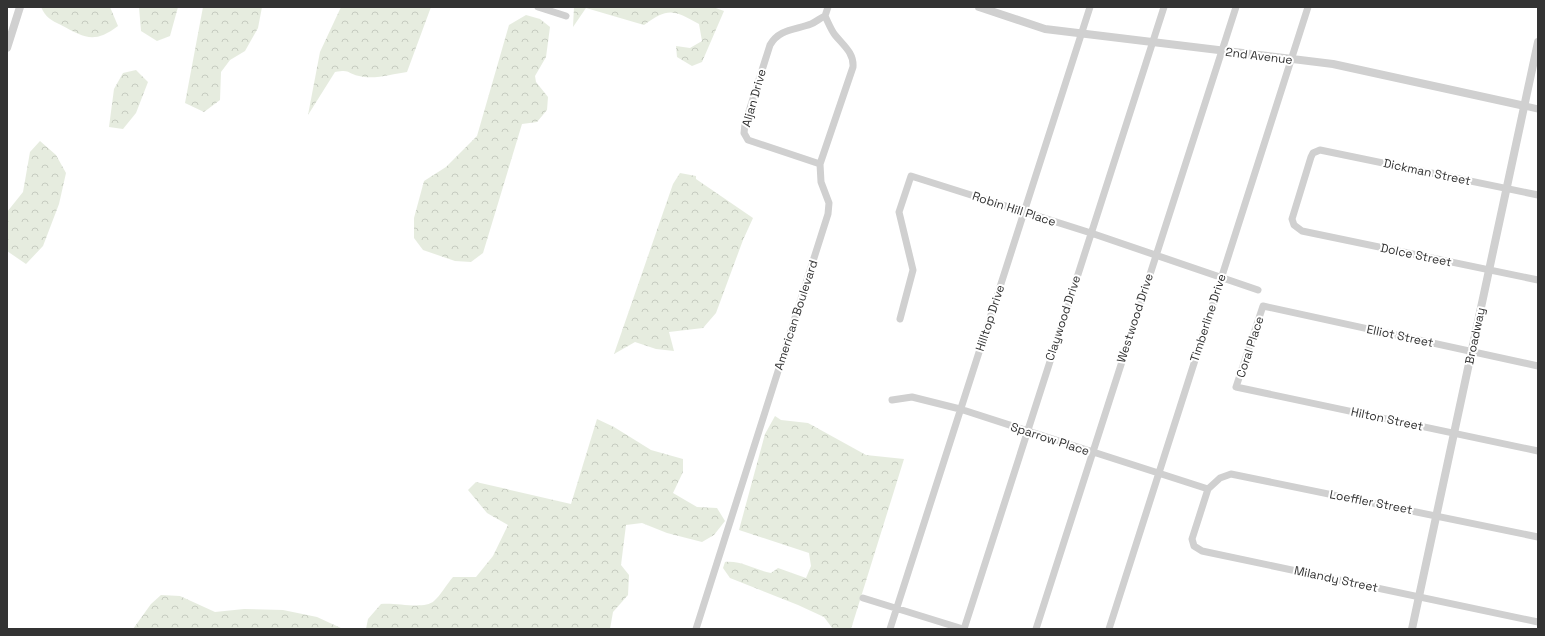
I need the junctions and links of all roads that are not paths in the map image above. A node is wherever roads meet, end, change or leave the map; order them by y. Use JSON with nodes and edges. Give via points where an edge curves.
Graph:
{"nodes":[{"id":1,"x":20,"y":7,"type":"edge"},
{"id":2,"x":538,"y":7,"type":"edge"},
{"id":3,"x":828,"y":7,"type":"edge"},
{"id":4,"x":979,"y":7,"type":"edge"},
{"id":5,"x":1090,"y":7,"type":"edge"},
{"id":6,"x":1164,"y":7,"type":"edge"},
{"id":7,"x":1236,"y":7,"type":"edge"},
{"id":8,"x":1308,"y":7,"type":"edge"},
{"id":9,"x":566,"y":16,"type":"dead end"},
{"id":10,"x":825,"y":16,"type":"junction"},
{"id":11,"x":1081,"y":34,"type":"junction"},
{"id":12,"x":1538,"y":42,"type":"edge"},
{"id":13,"x":1152,"y":43,"type":"junction"},
{"id":14,"x":7,"y":48,"type":"edge"},
{"id":15,"x":1222,"y":52,"type":"junction"},
{"id":16,"x":1291,"y":60,"type":"junction"},
{"id":17,"x":1525,"y":106,"type":"junction"},
{"id":18,"x":1538,"y":109,"type":"edge"},
{"id":19,"x":820,"y":164,"type":"junction"},
{"id":20,"x":1507,"y":188,"type":"junction"},
{"id":21,"x":1538,"y":195,"type":"edge"},
{"id":22,"x":1024,"y":212,"type":"junction"},
{"id":23,"x":1296,"y":227,"type":"joint"},
{"id":24,"x":1091,"y":233,"type":"junction"},
{"id":25,"x":1156,"y":255,"type":"junction"},
{"id":26,"x":1489,"y":270,"type":"junction"},
{"id":27,"x":1222,"y":276,"type":"junction"},
{"id":28,"x":1538,"y":280,"type":"edge"},
{"id":29,"x":1258,"y":290,"type":"dead end"},
{"id":30,"x":1263,"y":306,"type":"joint"},
{"id":31,"x":900,"y":320,"type":"dead end"},
{"id":32,"x":1472,"y":352,"type":"junction"},
{"id":33,"x":1538,"y":366,"type":"edge"},
{"id":34,"x":1236,"y":387,"type":"joint"},
{"id":35,"x":892,"y":400,"type":"dead end"},
{"id":36,"x":960,"y":409,"type":"junction"},
{"id":37,"x":1027,"y":432,"type":"junction"},
{"id":38,"x":1454,"y":433,"type":"junction"},
{"id":39,"x":1538,"y":451,"type":"edge"},
{"id":40,"x":1092,"y":452,"type":"junction"},
{"id":41,"x":1158,"y":474,"type":"junction"},
{"id":42,"x":1208,"y":489,"type":"junction"},
{"id":43,"x":1437,"y":515,"type":"junction"},
{"id":44,"x":1538,"y":537,"type":"edge"},
{"id":45,"x":1419,"y":596,"type":"junction"},
{"id":46,"x":863,"y":598,"type":"dead end"},
{"id":47,"x":897,"y":609,"type":"junction"},
{"id":48,"x":1538,"y":622,"type":"edge"},
{"id":49,"x":696,"y":629,"type":"edge"},
{"id":50,"x":890,"y":629,"type":"edge"},
{"id":51,"x":963,"y":629,"type":"edge"},
{"id":52,"x":1036,"y":629,"type":"edge"},
{"id":53,"x":1109,"y":629,"type":"edge"},
{"id":54,"x":1412,"y":629,"type":"edge"}],
"edges":[{"from":1,"to":14,"type":"street"},
{"from":2,"to":9,"type":"street"},
{"from":3,"to":10,"type":"street"},
{"from":4,"to":11,"type":"street","name":"2nd Avenue","via":[[1045,29]]},
{"from":5,"to":11,"type":"street","name":"Hilltop Drive"},
{"from":6,"to":13,"type":"street","name":"Claywood Drive"},
{"from":7,"to":15,"type":"street","name":"Westwood Drive"},
{"from":8,"to":16,"type":"street","name":"Timberline Drive"},
{"from":10,"to":19,"type":"street","name":"American Boulevard","via":[[834,34],[850,52],[854,67]]},
{"from":10,"to":19,"type":"street","name":"Aljan Drive","via":[[810,24],[782,32],[774,38],[747,116],[744,133],[748,140]]},
{"from":11,"to":13,"type":"street","name":"2nd Avenue"},
{"from":11,"to":22,"type":"street","name":"Hilltop Drive"},
{"from":12,"to":17,"type":"street","name":"Broadway"},
{"from":13,"to":15,"type":"street","name":"2nd Avenue"},
{"from":13,"to":24,"type":"street","name":"Claywood Drive"},
{"from":15,"to":16,"type":"street","name":"2nd Avenue"},
{"from":15,"to":25,"type":"street","name":"Westwood Drive"},
{"from":16,"to":17,"type":"street","name":"2nd Avenue","via":[[1333,64]]},
{"from":16,"to":27,"type":"street","name":"Timberline Drive"},
{"from":17,"to":18,"type":"street","name":"2nd Avenue"},
{"from":17,"to":20,"type":"street","name":"Broadway"},
{"from":19,"to":49,"type":"street","name":"American Boulevard","via":[[821,182],[829,203],[828,214]]},
{"from":20,"to":21,"type":"street","name":"Dickman Street"},
{"from":20,"to":23,"type":"street","name":"Dickman Street","via":[[1322,150],[1316,151],[1311,157],[1292,219]]},
{"from":20,"to":26,"type":"street","name":"Broadway"},
{"from":22,"to":24,"type":"street","name":"Robin Hill Place"},
{"from":22,"to":31,"type":"street","name":"Robin Hill Place","via":[[911,176],[899,212],[912,270]]},
{"from":22,"to":36,"type":"street","name":"Hilltop Drive"},
{"from":23,"to":26,"type":"street","name":"Dolce Street","via":[[1302,231]]},
{"from":24,"to":25,"type":"street","name":"Robin Hill Place"},
{"from":24,"to":37,"type":"street","name":"Claywood Drive"},
{"from":25,"to":27,"type":"street","name":"Robin Hill Place"},
{"from":25,"to":40,"type":"street","name":"Westwood Drive"},
{"from":26,"to":28,"type":"street","name":"Dolce Street"},
{"from":26,"to":32,"type":"street","name":"Broadway"},
{"from":27,"to":29,"type":"street","name":"Robin Hill Place"},
{"from":27,"to":41,"type":"street","name":"Timberline Drive"},
{"from":30,"to":32,"type":"street","name":"Elliot Street"},
{"from":30,"to":34,"type":"street","name":"Coral Place"},
{"from":32,"to":33,"type":"street","name":"Elliot Street"},
{"from":32,"to":38,"type":"street","name":"Broadway"},
{"from":34,"to":38,"type":"street","name":"Hilton Street"},
{"from":35,"to":36,"type":"street","name":"Sparrow Place","via":[[912,396]]},
{"from":36,"to":37,"type":"street","name":"Sparrow Place"},
{"from":36,"to":47,"type":"street","name":"Hilltop Drive"},
{"from":37,"to":40,"type":"street","name":"Sparrow Place"},
{"from":37,"to":51,"type":"street","name":"Claywood Drive"},
{"from":38,"to":39,"type":"street","name":"Hilton Street"},
{"from":38,"to":43,"type":"street","name":"Broadway"},
{"from":40,"to":41,"type":"street","name":"Sparrow Place"},
{"from":40,"to":52,"type":"street","name":"Westwood Drive"},
{"from":41,"to":42,"type":"street","name":"Sparrow Place"},
{"from":41,"to":53,"type":"street","name":"Timberline Drive"},
{"from":42,"to":43,"type":"street","name":"Loeffler Street","via":[[1220,478],[1234,474]]},
{"from":42,"to":45,"type":"street","name":"Milandy Street","via":[[1192,537],[1193,544],[1199,550]]},
{"from":43,"to":44,"type":"street","name":"Loeffler Street"},
{"from":43,"to":45,"type":"street","name":"Broadway"},
{"from":45,"to":48,"type":"street","name":"Milandy Street"},
{"from":45,"to":54,"type":"street","name":"Broadway"},
{"from":46,"to":47,"type":"street"},
{"from":47,"to":50,"type":"street","name":"Hilltop Drive"},
{"from":47,"to":51,"type":"street"}]}
